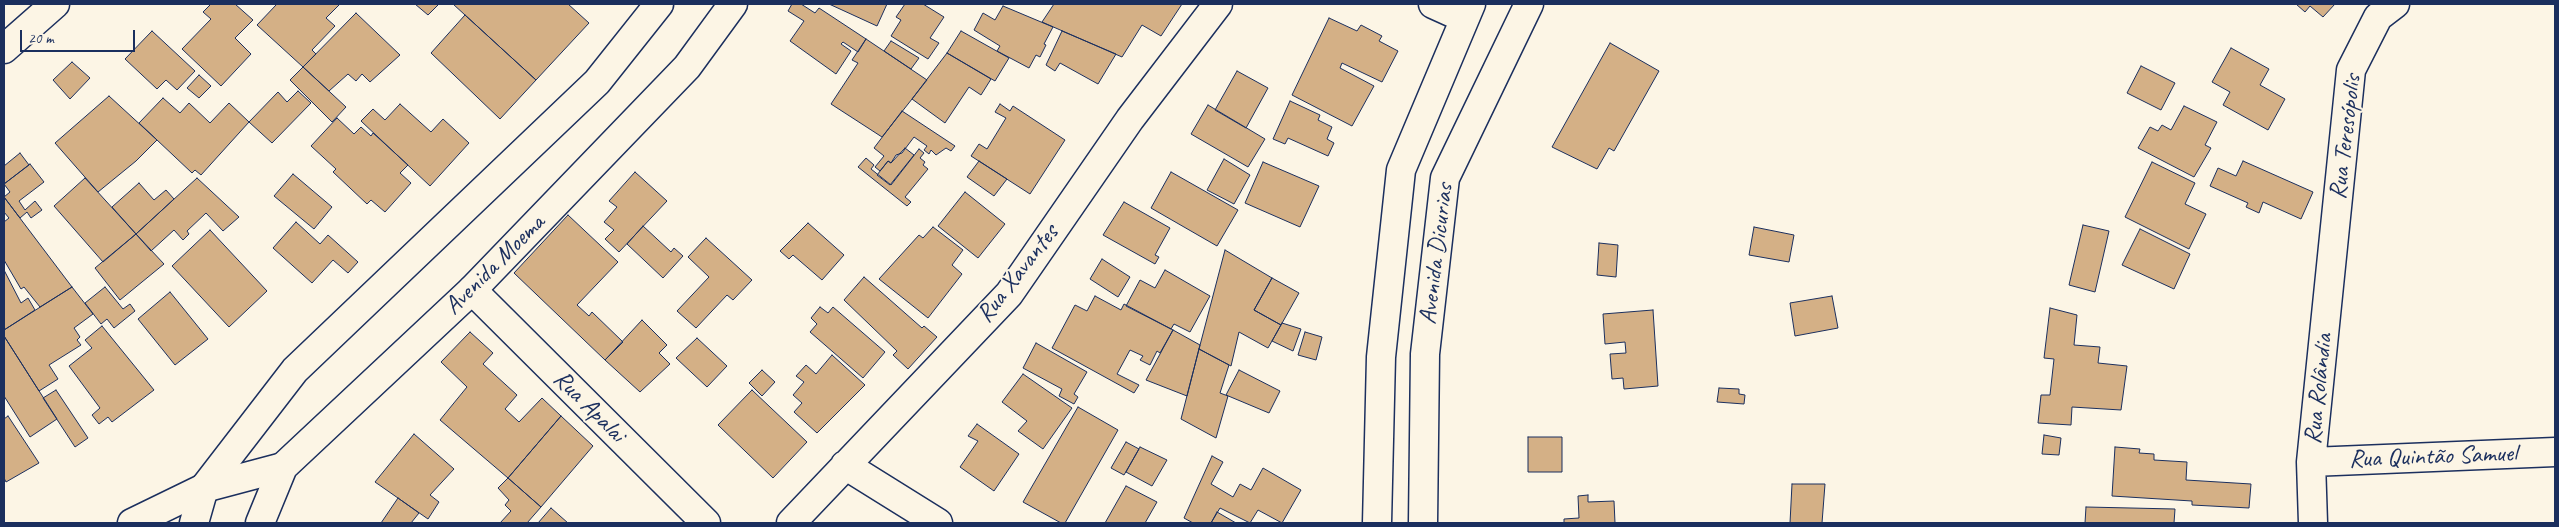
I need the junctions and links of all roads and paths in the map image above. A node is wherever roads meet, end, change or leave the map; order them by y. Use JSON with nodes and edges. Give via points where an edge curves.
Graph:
{"nodes":[{"id":1,"x":55,"y":4,"type":"edge"},
{"id":2,"x":659,"y":4,"type":"edge"},
{"id":3,"x":733,"y":4,"type":"edge"},
{"id":4,"x":1218,"y":4,"type":"edge"},
{"id":5,"x":1433,"y":4,"type":"edge"},
{"id":6,"x":1529,"y":4,"type":"edge"},
{"id":7,"x":2395,"y":4,"type":"edge"},
{"id":8,"x":1467,"y":11,"type":"edge"},
{"id":9,"x":4,"y":49,"type":"edge"},
{"id":10,"x":2332,"y":255,"type":"joint"},
{"id":11,"x":472,"y":290,"type":"junction"},
{"id":12,"x":2555,"y":452,"type":"edge"},
{"id":13,"x":2311,"y":462,"type":"junction"},
{"id":14,"x":845,"y":465,"type":"junction"},
{"id":15,"x":283,"y":467,"type":"junction"},
{"id":16,"x":204,"y":488,"type":"junction"},
{"id":17,"x":132,"y":523,"type":"edge"},
{"id":18,"x":194,"y":523,"type":"edge"},
{"id":19,"x":260,"y":523,"type":"edge"},
{"id":20,"x":706,"y":523,"type":"edge"},
{"id":21,"x":791,"y":523,"type":"edge"},
{"id":22,"x":938,"y":523,"type":"edge"},
{"id":23,"x":1377,"y":523,"type":"edge"},
{"id":24,"x":1422,"y":523,"type":"edge"},
{"id":25,"x":2313,"y":523,"type":"edge"}],
"edges":[{"from":1,"to":9,"type":"street"},
{"from":2,"to":16,"type":"street","via":[[597,82],[295,370]]},
{"from":3,"to":11,"type":"street","name":"Avenida Moema","via":[[687,67]]},
{"from":4,"to":14,"type":"street","name":"Rua Xavantes","via":[[1130,119],[1009,294]]},
{"from":5,"to":8,"type":"street"},
{"from":6,"to":24,"type":"street","name":"Avenida Dicurias","via":[[1445,178],[1425,354]]},
{"from":7,"to":10,"type":"street","name":"Rua Teresópolis","via":[[2378,17],[2351,70]]},
{"from":8,"to":23,"type":"street","name":"Avenida Dicurias","via":[[1401,170],[1381,357]]},
{"from":10,"to":13,"type":"street","name":"Rua Rolândia"},
{"from":11,"to":15,"type":"street","name":"Avenida Moema"},
{"from":11,"to":20,"type":"street","name":"Rua Apalai"},
{"from":12,"to":13,"type":"street","name":"Rua Quintão Samuel"},
{"from":13,"to":25,"type":"street","name":"Rua Rolândia"},
{"from":14,"to":21,"type":"street","name":"Rua Xavantes"},
{"from":14,"to":22,"type":"street"},
{"from":15,"to":16,"type":"street"},
{"from":15,"to":19,"type":"street","name":"Avenida Moema"},
{"from":16,"to":17,"type":"street"},
{"from":16,"to":18,"type":"street"}]}
